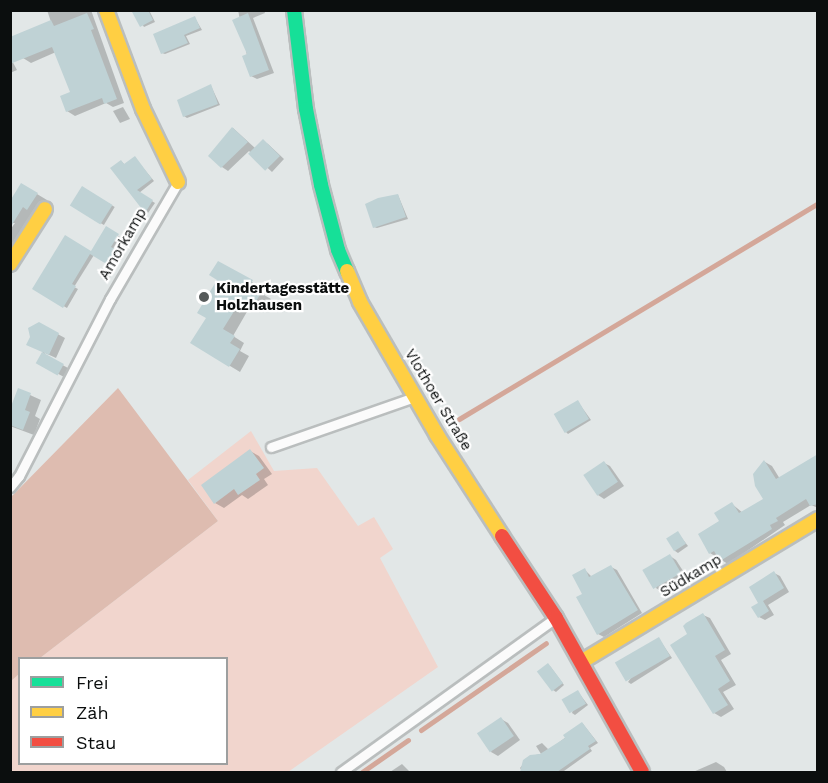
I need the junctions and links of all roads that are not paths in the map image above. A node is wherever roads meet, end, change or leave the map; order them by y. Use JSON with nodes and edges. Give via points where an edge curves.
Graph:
{"nodes":[{"id":1,"x":106,"y":10,"type":"edge"},
{"id":2,"x":294,"y":10,"type":"edge"},
{"id":3,"x":178,"y":182,"type":"joint"},
{"id":4,"x":45,"y":209,"type":"dead end"},
{"id":5,"x":10,"y":264,"type":"edge"},
{"id":6,"x":417,"y":396,"type":"junction"},
{"id":7,"x":271,"y":447,"type":"dead end"},
{"id":8,"x":10,"y":487,"type":"edge"},
{"id":9,"x":818,"y":519,"type":"edge"},
{"id":10,"x":556,"y":618,"type":"junction"},
{"id":11,"x":581,"y":662,"type":"junction"},
{"id":12,"x":340,"y":772,"type":"edge"},
{"id":13,"x":642,"y":772,"type":"edge"}],
"edges":[{"from":1,"to":3,"type":"street","name":"Amorkamp","via":[[143,108]]},
{"from":2,"to":6,"type":"street","name":"Vlothoer Straße","via":[[306,109],[338,250],[360,302]]},
{"from":3,"to":8,"type":"lane","name":"Amorkamp","via":[[110,299]]},
{"from":4,"to":5,"type":"street"},
{"from":6,"to":7,"type":"lane"},
{"from":6,"to":10,"type":"street","name":"Vlothoer Straße","via":[[437,435]]},
{"from":9,"to":11,"type":"street","name":"Südkamp"},
{"from":10,"to":11,"type":"street","name":"Vlothoer Straße"},
{"from":10,"to":12,"type":"lane"},
{"from":11,"to":13,"type":"street","name":"Vlothoer Straße"}]}
